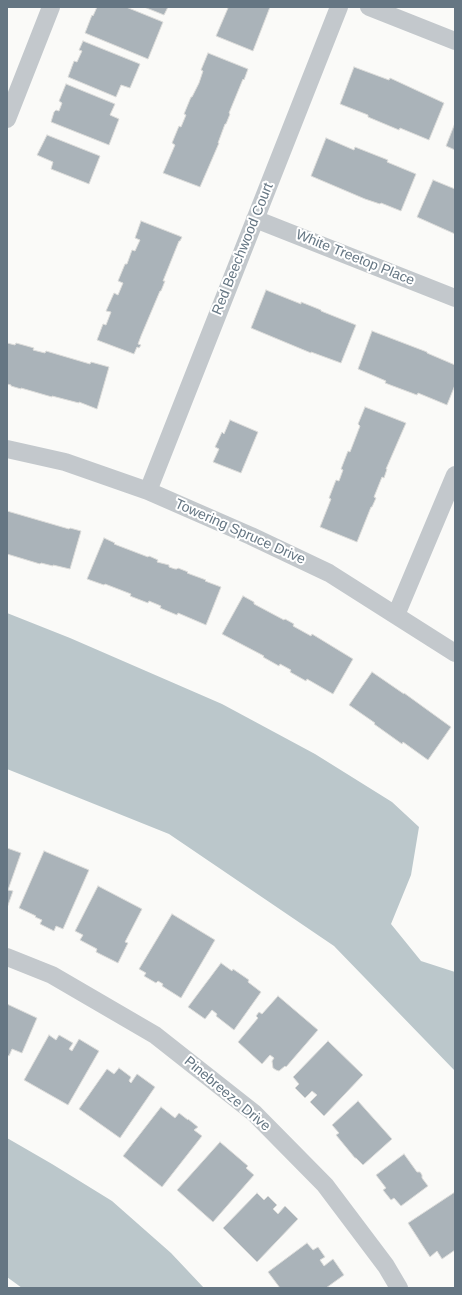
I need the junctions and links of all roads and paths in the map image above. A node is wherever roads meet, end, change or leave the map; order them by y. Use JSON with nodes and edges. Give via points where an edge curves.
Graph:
{"nodes":[{"id":1,"x":51,"y":7,"type":"edge"},
{"id":2,"x":339,"y":7,"type":"edge"},
{"id":3,"x":369,"y":7,"type":"edge"},
{"id":4,"x":455,"y":40,"type":"edge"},
{"id":5,"x":7,"y":119,"type":"edge"},
{"id":6,"x":255,"y":219,"type":"junction"},
{"id":7,"x":455,"y":298,"type":"edge"},
{"id":8,"x":7,"y":449,"type":"edge"},
{"id":9,"x":455,"y":474,"type":"edge"},
{"id":10,"x":148,"y":490,"type":"junction"},
{"id":11,"x":396,"y":615,"type":"junction"},
{"id":12,"x":455,"y":654,"type":"edge"},
{"id":13,"x":7,"y":957,"type":"edge"},
{"id":14,"x":399,"y":1288,"type":"edge"}],
"edges":[{"from":1,"to":5,"type":"street"},
{"from":2,"to":6,"type":"street","name":"Red Beechwood Court"},
{"from":3,"to":4,"type":"street"},
{"from":6,"to":7,"type":"street","name":"White Treetop Place"},
{"from":6,"to":10,"type":"street","name":"Red Beechwood Court"},
{"from":8,"to":10,"type":"street","name":"Towering Spruce Drive","via":[[65,462]]},
{"from":9,"to":11,"type":"street"},
{"from":10,"to":11,"type":"street","name":"Towering Spruce Drive","via":[[329,573]]},
{"from":11,"to":12,"type":"street","name":"Towering Spruce Drive"},
{"from":13,"to":14,"type":"street","name":"Pinebreeze Drive","via":[[52,975],[155,1035],[254,1113],[325,1185],[386,1266]]}]}
